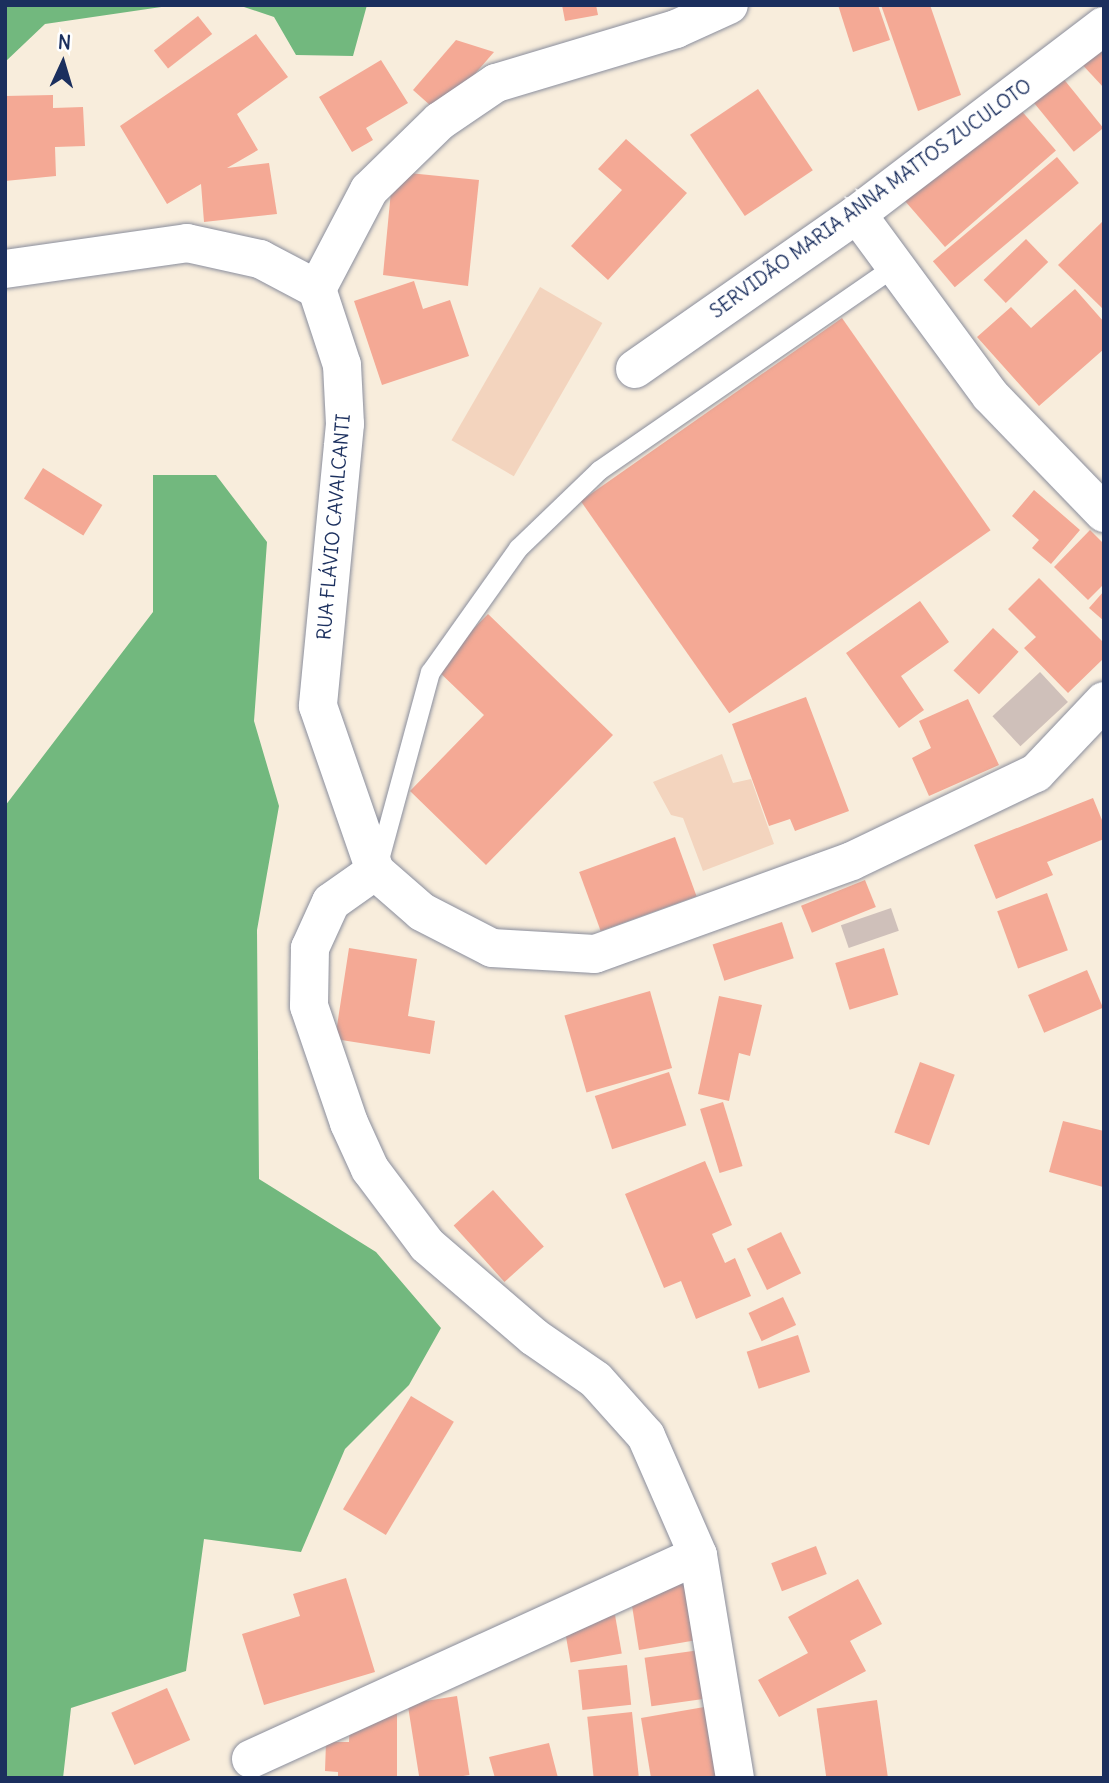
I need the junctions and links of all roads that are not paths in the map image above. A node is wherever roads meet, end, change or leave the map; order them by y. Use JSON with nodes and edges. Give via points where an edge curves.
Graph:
{"nodes":[{"id":1,"x":729,"y":5,"type":"edge"},
{"id":2,"x":1104,"y":26,"type":"edge"},
{"id":3,"x":857,"y":214,"type":"junction"},
{"id":4,"x":895,"y":266,"type":"junction"},
{"id":5,"x":5,"y":269,"type":"edge"},
{"id":6,"x":317,"y":289,"type":"junction"},
{"id":7,"x":635,"y":369,"type":"dead end"},
{"id":8,"x":1104,"y":513,"type":"edge"},
{"id":9,"x":1104,"y":701,"type":"edge"},
{"id":10,"x":376,"y":871,"type":"junction"},
{"id":11,"x":698,"y":1555,"type":"junction"},
{"id":12,"x":251,"y":1759,"type":"dead end"},
{"id":13,"x":735,"y":1778,"type":"edge"}],
"edges":[{"from":1,"to":6,"type":"street","via":[[676,29],[496,83],[440,121],[369,190]]},
{"from":2,"to":3,"type":"street","name":"SERVIDÃO MARIA ANNA MATTOS ZUCULOTO"},
{"from":3,"to":4,"type":"street"},
{"from":3,"to":7,"type":"street","name":"SERVIDÃO MARIA ANNA MATTOS ZUCULOTO"},
{"from":4,"to":8,"type":"street","via":[[990,395]]},
{"from":4,"to":10,"type":"lane","via":[[598,470],[518,548],[430,672]]},
{"from":5,"to":6,"type":"street","via":[[187,243],[260,259]]},
{"from":6,"to":10,"type":"street","name":"RUA FLÁVIO CAVALCANTI","via":[[342,365],[345,424],[318,706]]},
{"from":9,"to":10,"type":"street","via":[[1036,773],[852,861],[595,954],[492,948],[422,912]]},
{"from":10,"to":11,"type":"street","via":[[331,902],[310,948],[309,1006],[325,1062],[370,1169],[427,1245],[534,1337],[596,1380],[646,1436]]},
{"from":11,"to":12,"type":"street"},
{"from":11,"to":13,"type":"street"}]}
